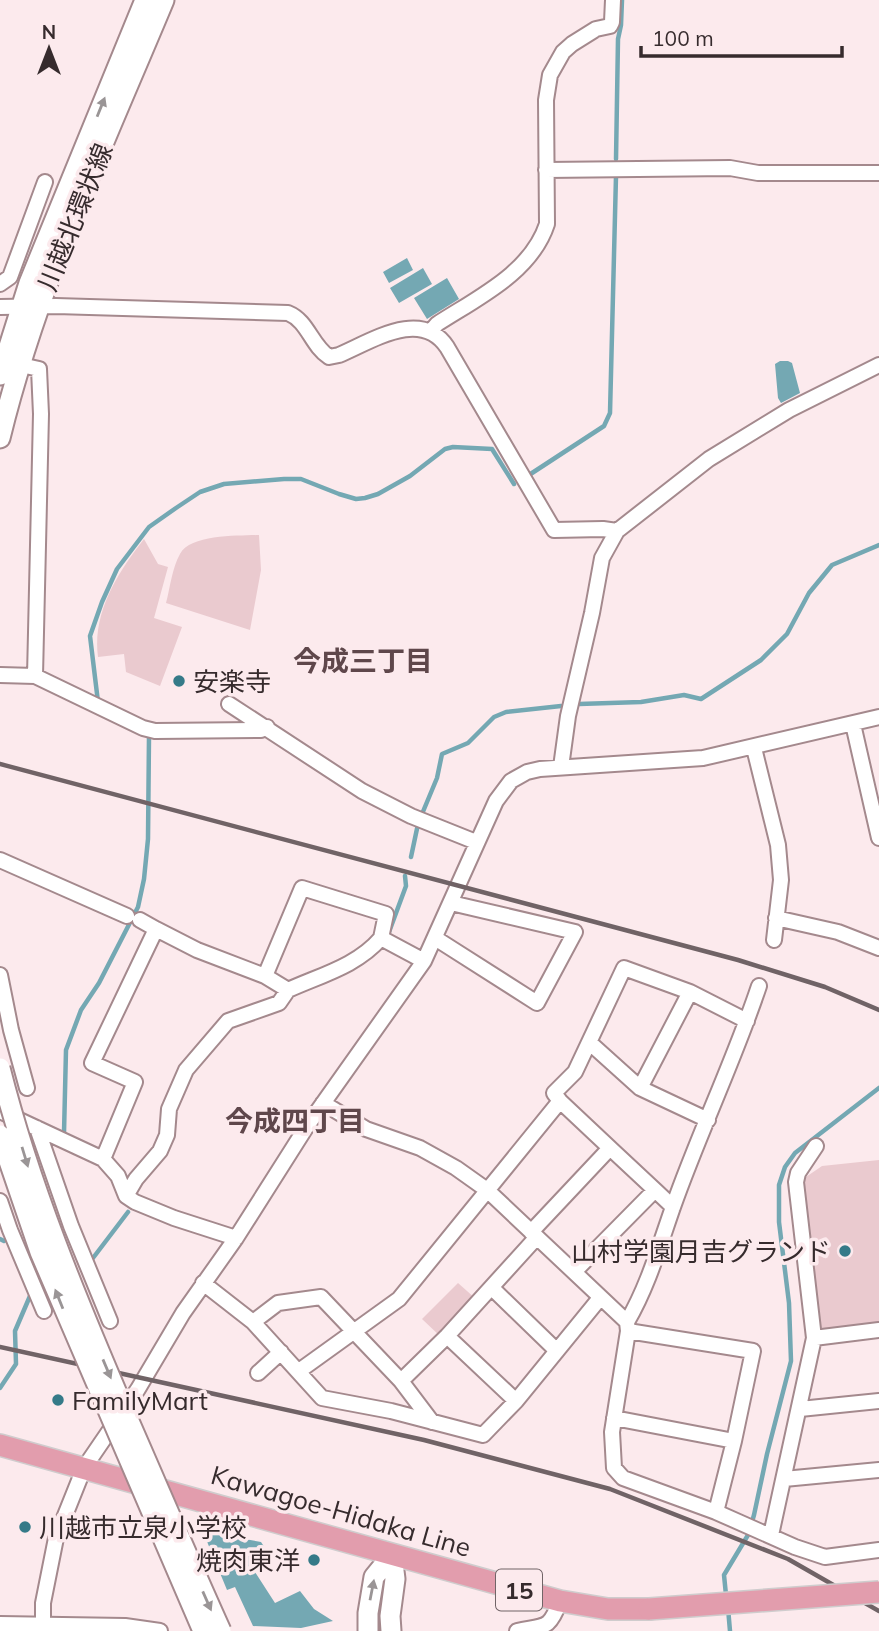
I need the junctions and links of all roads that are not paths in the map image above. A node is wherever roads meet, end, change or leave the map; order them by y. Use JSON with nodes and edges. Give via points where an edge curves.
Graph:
{"nodes":[{"id":1,"x":145,"y":0,"type":"edge"},
{"id":2,"x":164,"y":0,"type":"edge"},
{"id":3,"x":613,"y":0,"type":"edge"},
{"id":4,"x":546,"y":170,"type":"junction"},
{"id":5,"x":879,"y":173,"type":"edge"},
{"id":6,"x":45,"y":182,"type":"dead end"},
{"id":7,"x":0,"y":284,"type":"edge"},
{"id":8,"x":0,"y":307,"type":"edge"},
{"id":9,"x":31,"y":307,"type":"junction"},
{"id":10,"x":431,"y":331,"type":"junction"},
{"id":11,"x":21,"y":365,"type":"junction"},
{"id":12,"x":879,"y":365,"type":"edge"},
{"id":13,"x":0,"y":375,"type":"edge"},
{"id":14,"x":0,"y":438,"type":"edge"},
{"id":15,"x":617,"y":531,"type":"junction"},
{"id":16,"x":0,"y":675,"type":"edge"},
{"id":17,"x":35,"y":676,"type":"junction"},
{"id":18,"x":229,"y":704,"type":"dead end"},
{"id":19,"x":879,"y":717,"type":"edge"},
{"id":20,"x":853,"y":724,"type":"junction"},
{"id":21,"x":267,"y":727,"type":"junction"},
{"id":22,"x":754,"y":748,"type":"junction"},
{"id":23,"x":561,"y":767,"type":"junction"},
{"id":24,"x":879,"y":838,"type":"edge"},
{"id":25,"x":476,"y":842,"type":"junction"},
{"id":26,"x":0,"y":860,"type":"edge"},
{"id":27,"x":451,"y":903,"type":"junction"},
{"id":28,"x":776,"y":918,"type":"junction"},
{"id":29,"x":156,"y":929,"type":"junction"},
{"id":30,"x":381,"y":938,"type":"junction"},
{"id":31,"x":435,"y":938,"type":"junction"},
{"id":32,"x":774,"y":940,"type":"dead end"},
{"id":33,"x":879,"y":948,"type":"edge"},
{"id":34,"x":424,"y":961,"type":"junction"},
{"id":35,"x":0,"y":975,"type":"edge"},
{"id":36,"x":265,"y":976,"type":"junction"},
{"id":37,"x":759,"y":986,"type":"dead end"},
{"id":38,"x":288,"y":990,"type":"junction"},
{"id":39,"x":690,"y":992,"type":"junction"},
{"id":40,"x":747,"y":1021,"type":"junction"},
{"id":41,"x":590,"y":1042,"type":"junction"},
{"id":42,"x":0,"y":1068,"type":"edge"},
{"id":43,"x":27,"y":1088,"type":"dead end"},
{"id":44,"x":640,"y":1088,"type":"junction"},
{"id":45,"x":560,"y":1101,"type":"junction"},
{"id":46,"x":323,"y":1103,"type":"junction"},
{"id":47,"x":0,"y":1111,"type":"edge"},
{"id":48,"x":708,"y":1119,"type":"junction"},
{"id":49,"x":37,"y":1128,"type":"junction"},
{"id":50,"x":0,"y":1135,"type":"edge"},
{"id":51,"x":816,"y":1146,"type":"dead end"},
{"id":52,"x":610,"y":1148,"type":"junction"},
{"id":53,"x":103,"y":1159,"type":"junction"},
{"id":54,"x":487,"y":1190,"type":"junction"},
{"id":55,"x":655,"y":1190,"type":"junction"},
{"id":56,"x":126,"y":1196,"type":"junction"},
{"id":57,"x":0,"y":1201,"type":"edge"},
{"id":58,"x":673,"y":1207,"type":"junction"},
{"id":59,"x":533,"y":1235,"type":"junction"},
{"id":60,"x":236,"y":1238,"type":"junction"},
{"id":61,"x":574,"y":1272,"type":"junction"},
{"id":62,"x":203,"y":1283,"type":"junction"},
{"id":63,"x":492,"y":1288,"type":"junction"},
{"id":64,"x":600,"y":1298,"type":"junction"},
{"id":65,"x":44,"y":1311,"type":"dead end"},
{"id":66,"x":110,"y":1321,"type":"dead end"},
{"id":67,"x":253,"y":1322,"type":"junction"},
{"id":68,"x":628,"y":1327,"type":"junction"},
{"id":69,"x":879,"y":1330,"type":"edge"},
{"id":70,"x":354,"y":1334,"type":"junction"},
{"id":71,"x":447,"y":1336,"type":"junction"},
{"id":72,"x":814,"y":1338,"type":"junction"},
{"id":73,"x":556,"y":1351,"type":"junction"},
{"id":74,"x":281,"y":1352,"type":"junction"},
{"id":75,"x":299,"y":1371,"type":"junction"},
{"id":76,"x":258,"y":1373,"type":"dead end"},
{"id":77,"x":401,"y":1381,"type":"junction"},
{"id":78,"x":516,"y":1401,"type":"junction"},
{"id":79,"x":879,"y":1401,"type":"edge"},
{"id":80,"x":800,"y":1409,"type":"junction"},
{"id":81,"x":614,"y":1418,"type":"junction"},
{"id":82,"x":432,"y":1422,"type":"junction"},
{"id":83,"x":734,"y":1441,"type":"junction"},
{"id":84,"x":0,"y":1445,"type":"edge"},
{"id":85,"x":84,"y":1468,"type":"junction"},
{"id":86,"x":879,"y":1470,"type":"edge"},
{"id":87,"x":784,"y":1479,"type":"junction"},
{"id":88,"x":716,"y":1512,"type":"junction"},
{"id":89,"x":759,"y":1531,"type":"junction"},
{"id":90,"x":879,"y":1550,"type":"edge"},
{"id":91,"x":392,"y":1555,"type":"junction"},
{"id":92,"x":879,"y":1592,"type":"edge"},
{"id":93,"x":560,"y":1601,"type":"junction"},
{"id":94,"x":0,"y":1624,"type":"edge"},
{"id":95,"x":43,"y":1624,"type":"junction"},
{"id":96,"x":160,"y":1631,"type":"edge"},
{"id":97,"x":203,"y":1631,"type":"edge"},
{"id":98,"x":221,"y":1631,"type":"edge"},
{"id":99,"x":368,"y":1631,"type":"edge"},
{"id":100,"x":391,"y":1631,"type":"edge"},
{"id":101,"x":517,"y":1631,"type":"edge"}],
"edges":[{"from":9,"to":1,"type":"main road","name":"川越北環状線","one_way":true,"via":[[29,283]]},
{"from":2,"to":9,"type":"main road","name":"川越北環状線"},
{"from":3,"to":4,"type":"street","via":[[610,26],[572,44],[550,75]]},
{"from":4,"to":5,"type":"street","via":[[730,168],[758,173]]},
{"from":4,"to":10,"type":"street","via":[[547,225],[530,256]]},
{"from":6,"to":7,"type":"street","via":[[10,277]]},
{"from":8,"to":9,"type":"street"},
{"from":9,"to":10,"type":"street","via":[[288,313],[299,318],[329,357],[407,328]]},
{"from":9,"to":11,"type":"main road","name":"川越北環状線"},
{"from":9,"to":13,"type":"main road","name":"川越北環状線"},
{"from":10,"to":15,"type":"street","via":[[447,347],[554,530]]},
{"from":11,"to":14,"type":"main road","name":"川越北環状線"},
{"from":11,"to":17,"type":"street","via":[[39,369]]},
{"from":12,"to":15,"type":"street","via":[[789,410],[709,459]]},
{"from":15,"to":23,"type":"street","via":[[602,558]]},
{"from":16,"to":17,"type":"street"},
{"from":17,"to":21,"type":"street","via":[[143,729]]},
{"from":18,"to":21,"type":"street"},
{"from":19,"to":20,"type":"street"},
{"from":20,"to":22,"type":"street"},
{"from":20,"to":24,"type":"street"},
{"from":21,"to":25,"type":"street","via":[[362,791]]},
{"from":22,"to":23,"type":"street","via":[[703,758]]},
{"from":22,"to":28,"type":"street","via":[[778,845]]},
{"from":23,"to":25,"type":"street","via":[[527,772],[511,781]]},
{"from":25,"to":27,"type":"street"},
{"from":26,"to":29,"type":"street"},
{"from":27,"to":31,"type":"street"},
{"from":27,"to":31,"type":"street","via":[[575,932],[537,1003]]},
{"from":28,"to":32,"type":"street"},
{"from":28,"to":33,"type":"street","via":[[838,932]]},
{"from":29,"to":36,"type":"street"},
{"from":29,"to":53,"type":"street","via":[[92,1063],[135,1082]]},
{"from":30,"to":34,"type":"street"},
{"from":30,"to":36,"type":"street","via":[[386,914],[302,888]]},
{"from":30,"to":38,"type":"street","via":[[350,964]]},
{"from":31,"to":34,"type":"street"},
{"from":34,"to":46,"type":"street"},
{"from":35,"to":43,"type":"street"},
{"from":36,"to":38,"type":"street"},
{"from":37,"to":40,"type":"street"},
{"from":38,"to":56,"type":"street","via":[[279,1003],[228,1021],[186,1070],[169,1109],[160,1151]]},
{"from":39,"to":40,"type":"street"},
{"from":39,"to":41,"type":"street","via":[[624,968]]},
{"from":39,"to":44,"type":"street"},
{"from":40,"to":48,"type":"street"},
{"from":41,"to":44,"type":"street"},
{"from":41,"to":45,"type":"street","via":[[575,1072],[554,1093]]},
{"from":42,"to":98,"type":"main road","one_way":true,"bridge":true,"via":[[52,1234]]},
{"from":44,"to":48,"type":"street"},
{"from":45,"to":52,"type":"street"},
{"from":45,"to":54,"type":"street"},
{"from":46,"to":54,"type":"street","via":[[366,1129],[420,1148]]},
{"from":46,"to":60,"type":"street"},
{"from":47,"to":49,"type":"street"},
{"from":48,"to":58,"type":"street"},
{"from":49,"to":53,"type":"street"},
{"from":49,"to":66,"type":"street"},
{"from":97,"to":50,"type":"main road","one_way":true,"bridge":true,"via":[[44,1263]]},
{"from":51,"to":72,"type":"street","via":[[796,1182]]},
{"from":52,"to":55,"type":"street"},
{"from":52,"to":59,"type":"street"},
{"from":53,"to":56,"type":"street"},
{"from":54,"to":59,"type":"street"},
{"from":54,"to":70,"type":"street","via":[[399,1299]]},
{"from":55,"to":58,"type":"street"},
{"from":55,"to":61,"type":"street"},
{"from":56,"to":60,"type":"street"},
{"from":57,"to":65,"type":"street"},
{"from":58,"to":68,"type":"street"},
{"from":59,"to":61,"type":"street"},
{"from":59,"to":63,"type":"street"},
{"from":60,"to":62,"type":"street"},
{"from":61,"to":64,"type":"street"},
{"from":62,"to":67,"type":"street"},
{"from":62,"to":85,"type":"street"},
{"from":63,"to":71,"type":"street"},
{"from":63,"to":73,"type":"street"},
{"from":64,"to":68,"type":"street"},
{"from":64,"to":73,"type":"street"},
{"from":67,"to":70,"type":"street","via":[[278,1303],[321,1297]]},
{"from":67,"to":74,"type":"street"},
{"from":68,"to":81,"type":"street"},
{"from":68,"to":83,"type":"street","via":[[753,1351]]},
{"from":69,"to":72,"type":"street"},
{"from":70,"to":75,"type":"street"},
{"from":70,"to":77,"type":"street"},
{"from":71,"to":77,"type":"street"},
{"from":71,"to":78,"type":"street"},
{"from":72,"to":80,"type":"street"},
{"from":73,"to":78,"type":"street"},
{"from":74,"to":75,"type":"street"},
{"from":74,"to":76,"type":"street"},
{"from":75,"to":82,"type":"street","via":[[321,1398]]},
{"from":77,"to":82,"type":"street"},
{"from":78,"to":82,"type":"street","via":[[482,1435]]},
{"from":79,"to":80,"type":"street"},
{"from":80,"to":87,"type":"street"},
{"from":81,"to":83,"type":"street"},
{"from":81,"to":88,"type":"street","via":[[614,1468],[624,1478]]},
{"from":83,"to":88,"type":"street"},
{"from":84,"to":85,"type":"main road","name":"Kawagoe-Hidaka Line","number":"15"},
{"from":85,"to":91,"type":"main road","name":"Kawagoe-Hidaka Line","number":"15"},
{"from":85,"to":95,"type":"street","via":[[56,1538]]},
{"from":86,"to":87,"type":"street"},
{"from":87,"to":89,"type":"street"},
{"from":88,"to":89,"type":"street"},
{"from":89,"to":90,"type":"street","via":[[825,1557]]},
{"from":91,"to":93,"type":"main road","name":"Kawagoe-Hidaka Line","number":"15"},
{"from":99,"to":91,"type":"main road","one_way":true,"via":[[374,1577]]},
{"from":91,"to":100,"type":"main road"},
{"from":92,"to":93,"type":"main road","name":"Kawagoe-Hidaka Line","number":"15","bridge":true,"via":[[649,1609],[608,1609]]},
{"from":93,"to":101,"type":"street","via":[[553,1621]]},
{"from":94,"to":95,"type":"street"},
{"from":95,"to":96,"type":"street"}]}
